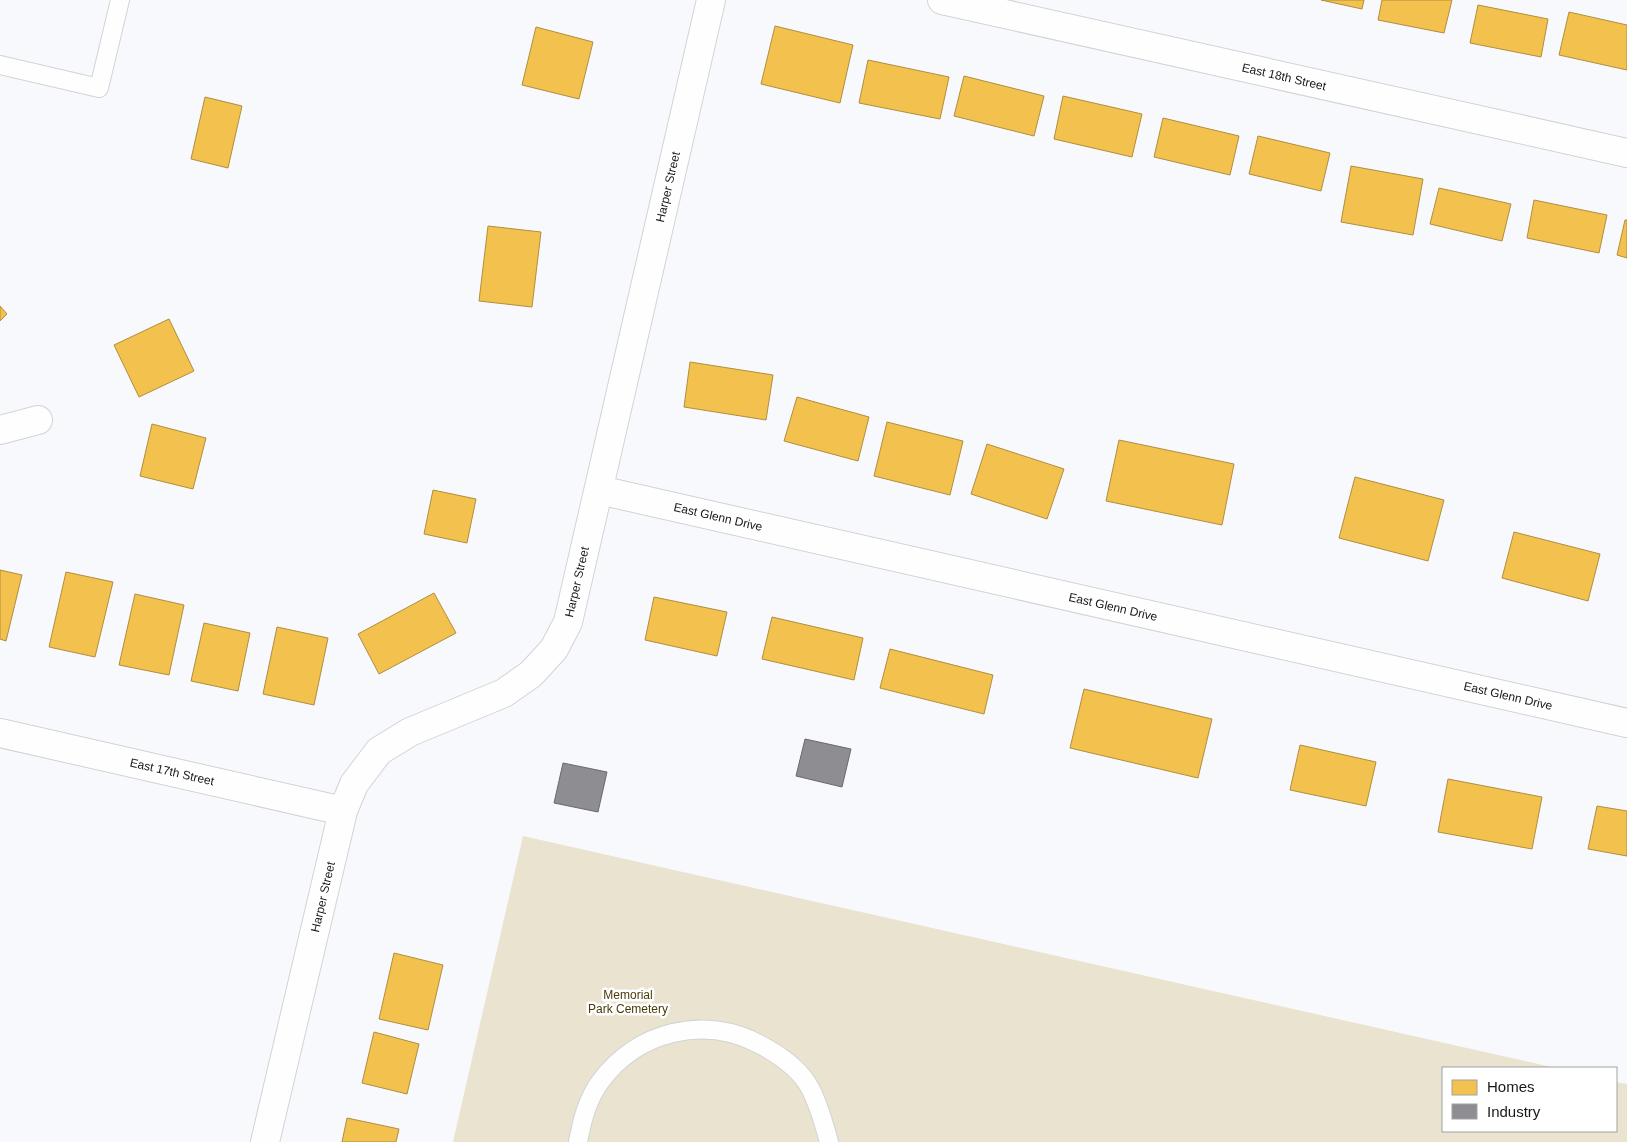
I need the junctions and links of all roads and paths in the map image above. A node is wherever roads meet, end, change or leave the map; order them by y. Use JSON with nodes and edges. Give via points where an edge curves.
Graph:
{"nodes":[{"id":1,"x":120,"y":0,"type":"edge"},
{"id":2,"x":711,"y":0,"type":"edge"},
{"id":3,"x":942,"y":0,"type":"edge"},
{"id":4,"x":0,"y":65,"type":"edge"},
{"id":5,"x":1627,"y":154,"type":"edge"},
{"id":6,"x":38,"y":420,"type":"dead end"},
{"id":7,"x":0,"y":430,"type":"edge"},
{"id":8,"x":599,"y":490,"type":"junction"},
{"id":9,"x":1627,"y":723,"type":"edge"},
{"id":10,"x":0,"y":735,"type":"edge"},
{"id":11,"x":343,"y":811,"type":"junction"},
{"id":12,"x":265,"y":1142,"type":"edge"},
{"id":13,"x":578,"y":1142,"type":"edge"},
{"id":14,"x":829,"y":1142,"type":"edge"}],
"edges":[{"from":1,"to":4,"type":"lane","via":[[99,88]]},
{"from":2,"to":8,"type":"street","name":"Harper Street"},
{"from":3,"to":5,"type":"street","name":"East 18th Street"},
{"from":6,"to":7,"type":"street"},
{"from":8,"to":9,"type":"street","name":"East Glenn Drive"},
{"from":8,"to":11,"type":"street","name":"Harper Street","via":[[568,622],[554,649],[531,674],[504,693],[410,732],[379,751],[354,784]]},
{"from":10,"to":11,"type":"street","name":"East 17th Street"},
{"from":11,"to":12,"type":"street","name":"Harper Street"},
{"from":13,"to":14,"type":"lane","via":[[584,1113],[600,1083],[619,1060],[640,1045],[667,1034],[695,1030],[722,1031],[748,1038],[772,1050],[793,1067],[810,1087]]}]}
